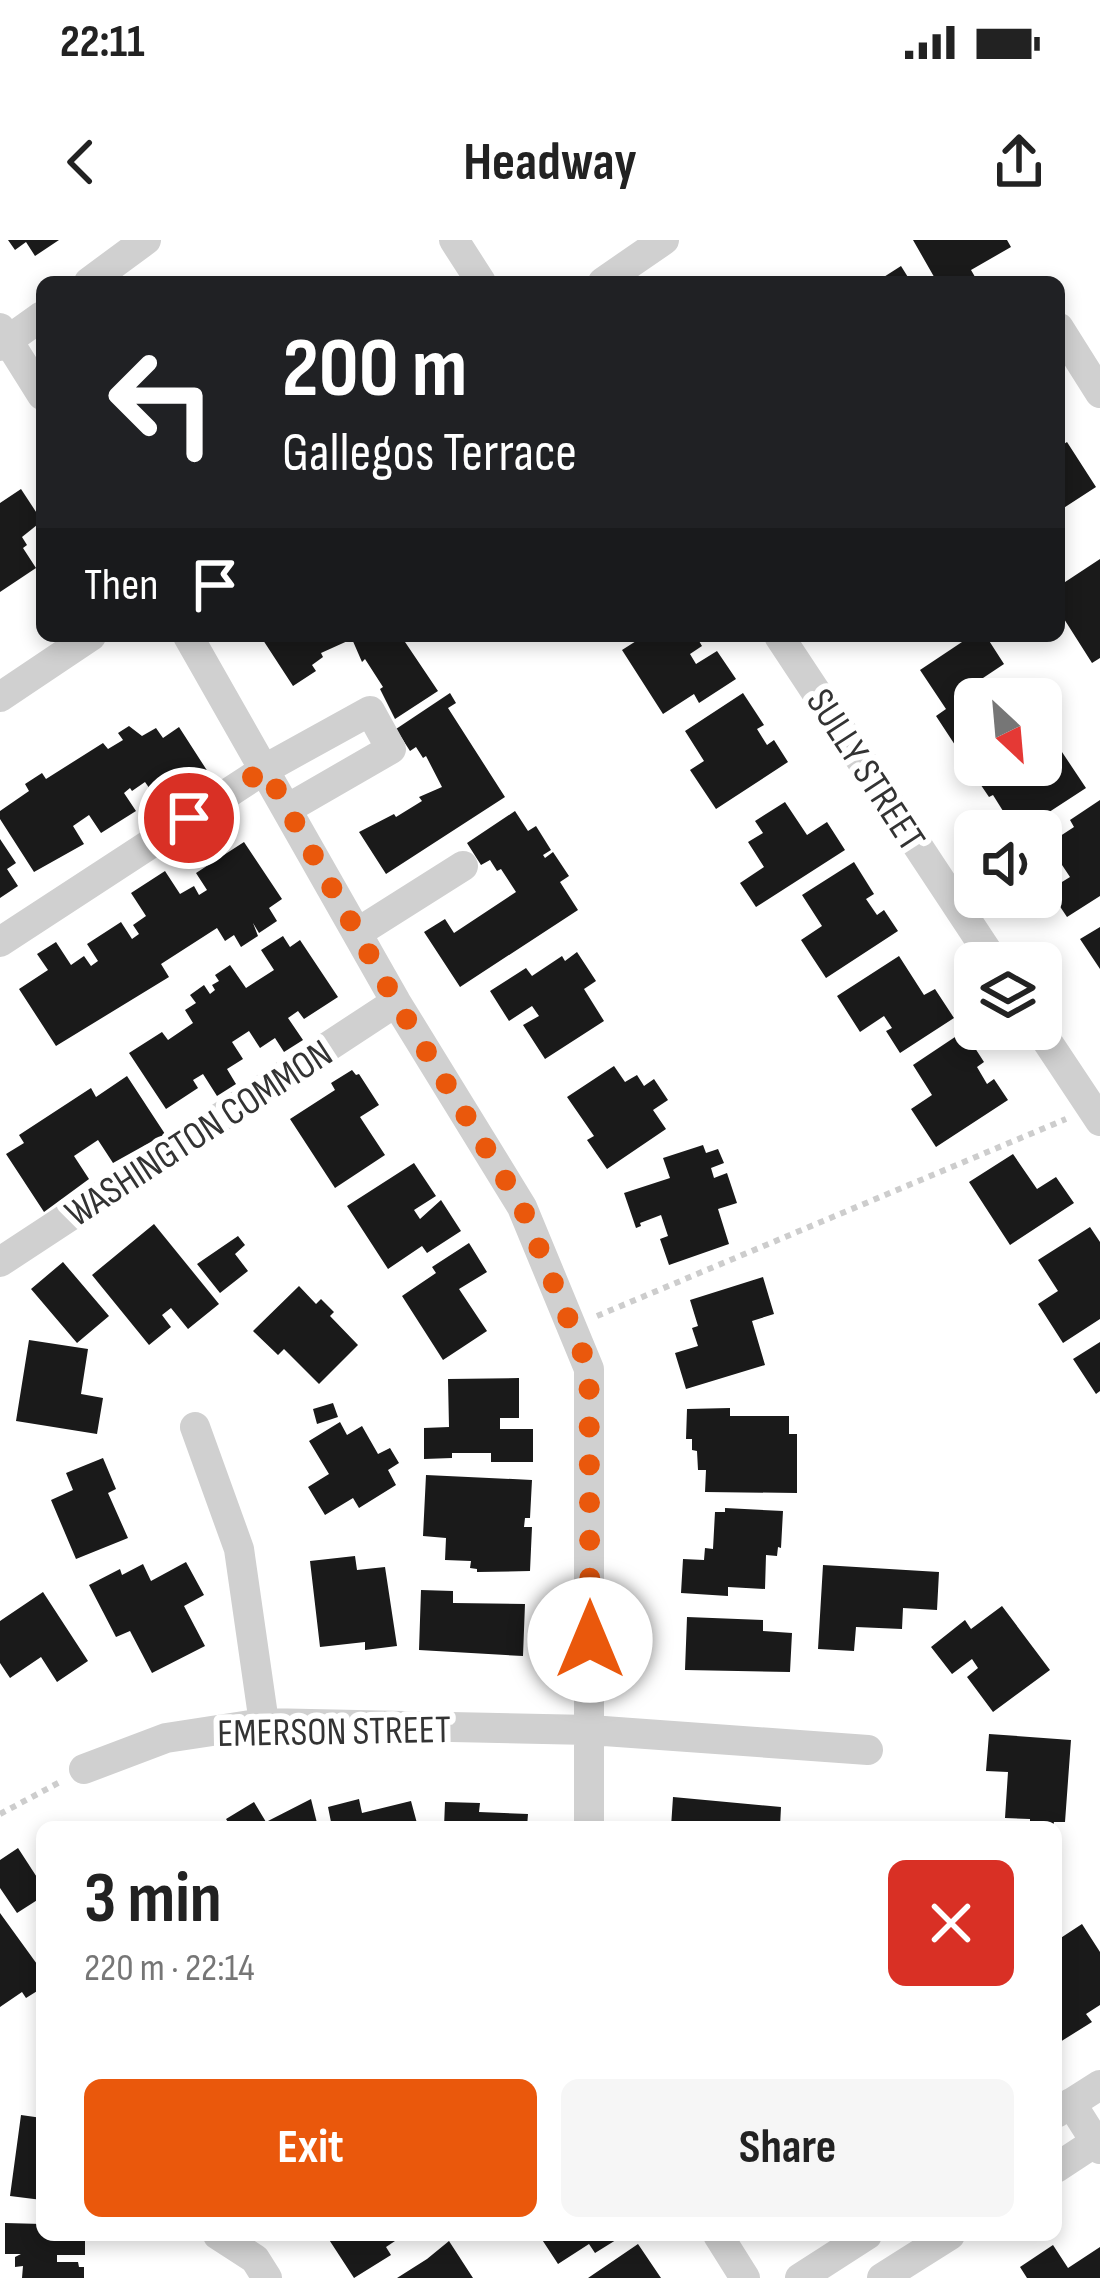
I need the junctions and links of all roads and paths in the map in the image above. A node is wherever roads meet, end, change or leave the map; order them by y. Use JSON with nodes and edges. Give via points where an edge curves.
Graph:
{"nodes":[{"id":1,"x":146,"y":240,"type":"edge"},
{"id":2,"x":454,"y":240,"type":"edge"},
{"id":3,"x":664,"y":240,"type":"edge"},
{"id":4,"x":97,"y":276,"type":"edge"},
{"id":5,"x":477,"y":276,"type":"edge"},
{"id":6,"x":612,"y":276,"type":"edge"},
{"id":7,"x":36,"y":319,"type":"edge"},
{"id":8,"x":3,"y":338,"type":"edge"},
{"id":9,"x":1065,"y":338,"type":"edge"},
{"id":10,"x":36,"y":386,"type":"edge"},
{"id":11,"x":1100,"y":393,"type":"edge"},
{"id":12,"x":82,"y":642,"type":"edge"},
{"id":13,"x":191,"y":642,"type":"edge"},
{"id":14,"x":783,"y":642,"type":"edge"},
{"id":15,"x":0,"y":698,"type":"edge"},
{"id":16,"x":265,"y":769,"type":"junction"},
{"id":17,"x":287,"y":809,"type":"junction"},
{"id":18,"x":463,"y":866,"type":"dead end"},
{"id":19,"x":357,"y":933,"type":"junction"},
{"id":20,"x":0,"y":942,"type":"edge"},
{"id":21,"x":981,"y":942,"type":"edge"},
{"id":22,"x":396,"y":1002,"type":"junction"},
{"id":23,"x":1053,"y":1050,"type":"edge"},
{"id":24,"x":1096,"y":1115,"type":"edge"},
{"id":25,"x":0,"y":1262,"type":"edge"},
{"id":26,"x":572,"y":1326,"type":"junction"},
{"id":27,"x":195,"y":1427,"type":"dead end"},
{"id":28,"x":264,"y":1723,"type":"junction"},
{"id":29,"x":590,"y":1730,"type":"junction"},
{"id":30,"x":868,"y":1750,"type":"dead end"},
{"id":31,"x":85,"y":1769,"type":"joint"},
{"id":32,"x":0,"y":1814,"type":"edge"},
{"id":33,"x":589,"y":1821,"type":"edge"},
{"id":34,"x":1100,"y":2085,"type":"edge"},
{"id":35,"x":1064,"y":2108,"type":"edge"},
{"id":36,"x":1099,"y":2143,"type":"edge"},
{"id":37,"x":1062,"y":2165,"type":"edge"},
{"id":38,"x":227,"y":2241,"type":"edge"},
{"id":39,"x":722,"y":2241,"type":"edge"},
{"id":40,"x":858,"y":2241,"type":"edge"},
{"id":41,"x":941,"y":2241,"type":"edge"},
{"id":42,"x":267,"y":2278,"type":"edge"},
{"id":43,"x":745,"y":2278,"type":"edge"},
{"id":44,"x":800,"y":2278,"type":"edge"},
{"id":45,"x":883,"y":2278,"type":"edge"}],
"edges":[{"from":1,"to":4,"type":"street"},
{"from":2,"to":5,"type":"street"},
{"from":3,"to":6,"type":"street"},
{"from":7,"to":8,"type":"street"},
{"from":8,"to":10,"type":"street"},
{"from":9,"to":11,"type":"street"},
{"from":12,"to":15,"type":"street"},
{"from":13,"to":16,"type":"street"},
{"from":14,"to":21,"type":"street","name":"SULLY STREET"},
{"from":16,"to":17,"type":"street"},
{"from":16,"to":17,"type":"street","via":[[370,711],[391,749]]},
{"from":16,"to":20,"type":"street"},
{"from":17,"to":19,"type":"street"},
{"from":18,"to":19,"type":"street"},
{"from":19,"to":22,"type":"street"},
{"from":22,"to":25,"type":"street","name":"WASHINGTON COMMON"},
{"from":22,"to":26,"type":"street","via":[[522,1207]]},
{"from":23,"to":24,"type":"street"},
{"from":24,"to":26,"type":"path"},
{"from":26,"to":29,"type":"street","via":[[589,1369]]},
{"from":27,"to":28,"type":"street","via":[[238,1549]]},
{"from":28,"to":29,"type":"street","name":"EMERSON STREET"},
{"from":28,"to":31,"type":"street","name":"EMERSON STREET","via":[[166,1738]]},
{"from":29,"to":30,"type":"street","name":"EMERSON STREET"},
{"from":29,"to":33,"type":"street"},
{"from":31,"to":32,"type":"path"},
{"from":34,"to":35,"type":"street"},
{"from":35,"to":36,"type":"street"},
{"from":36,"to":37,"type":"street"},
{"from":38,"to":42,"type":"street"},
{"from":39,"to":43,"type":"street"},
{"from":40,"to":44,"type":"street"},
{"from":41,"to":45,"type":"street"}]}
